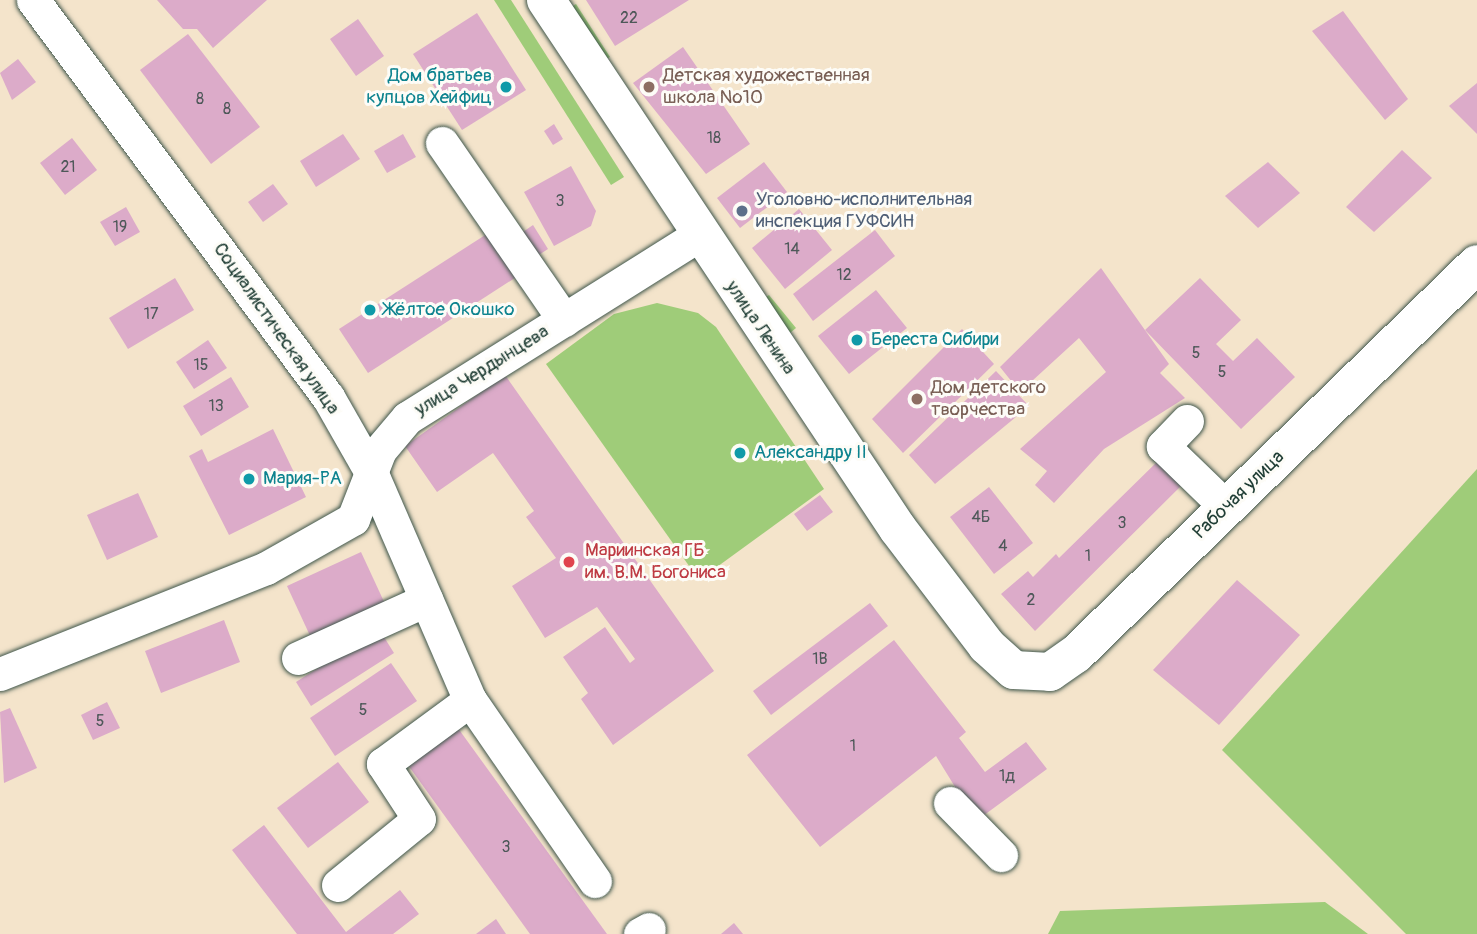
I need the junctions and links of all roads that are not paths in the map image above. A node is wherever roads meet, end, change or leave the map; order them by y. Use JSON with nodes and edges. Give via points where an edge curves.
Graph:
{"nodes":[{"id":1,"x":33,"y":0,"type":"edge"},
{"id":2,"x":546,"y":0,"type":"edge"},
{"id":3,"x":442,"y":143,"type":"dead end"},
{"id":4,"x":697,"y":236,"type":"junction"},
{"id":5,"x":1477,"y":264,"type":"edge"},
{"id":6,"x":564,"y":320,"type":"junction"},
{"id":7,"x":1187,"y":421,"type":"dead end"},
{"id":8,"x":372,"y":474,"type":"junction"},
{"id":9,"x":1227,"y":508,"type":"junction"},
{"id":10,"x":426,"y":600,"type":"junction"},
{"id":11,"x":987,"y":646,"type":"joint"},
{"id":12,"x":299,"y":658,"type":"dead end"},
{"id":13,"x":0,"y":674,"type":"edge"},
{"id":14,"x":467,"y":695,"type":"junction"},
{"id":15,"x":950,"y":803,"type":"dead end"},
{"id":16,"x":1001,"y":855,"type":"dead end"},
{"id":17,"x":595,"y":880,"type":"dead end"},
{"id":18,"x":338,"y":886,"type":"dead end"}],
"edges":[{"from":1,"to":8,"type":"street","name":"Социалистическая улица","via":[[328,397]]},
{"from":2,"to":4,"type":"main road","name":"улица Ленина"},
{"from":3,"to":6,"type":"street"},
{"from":4,"to":6,"type":"street","name":"улица Чердынцева"},
{"from":4,"to":11,"type":"main road","name":"улица Ленина"},
{"from":5,"to":9,"type":"main road","name":"Рабочая улица"},
{"from":6,"to":8,"type":"street","name":"улица Чердынцева","via":[[407,418],[380,450]]},
{"from":7,"to":9,"type":"street","via":[[1163,446]]},
{"from":8,"to":10,"type":"street","name":"Социалистическая улица"},
{"from":8,"to":13,"type":"street","name":"улица Чердынцева","via":[[353,519],[317,542],[266,568]]},
{"from":9,"to":11,"type":"main road","name":"Рабочая улица","via":[[1050,671],[1014,670]]},
{"from":10,"to":12,"type":"street"},
{"from":10,"to":14,"type":"street","name":"Социалистическая улица"},
{"from":14,"to":17,"type":"street","name":"Социалистическая улица"},
{"from":14,"to":18,"type":"street","via":[[383,764],[419,819]]},
{"from":15,"to":16,"type":"street"}]}
